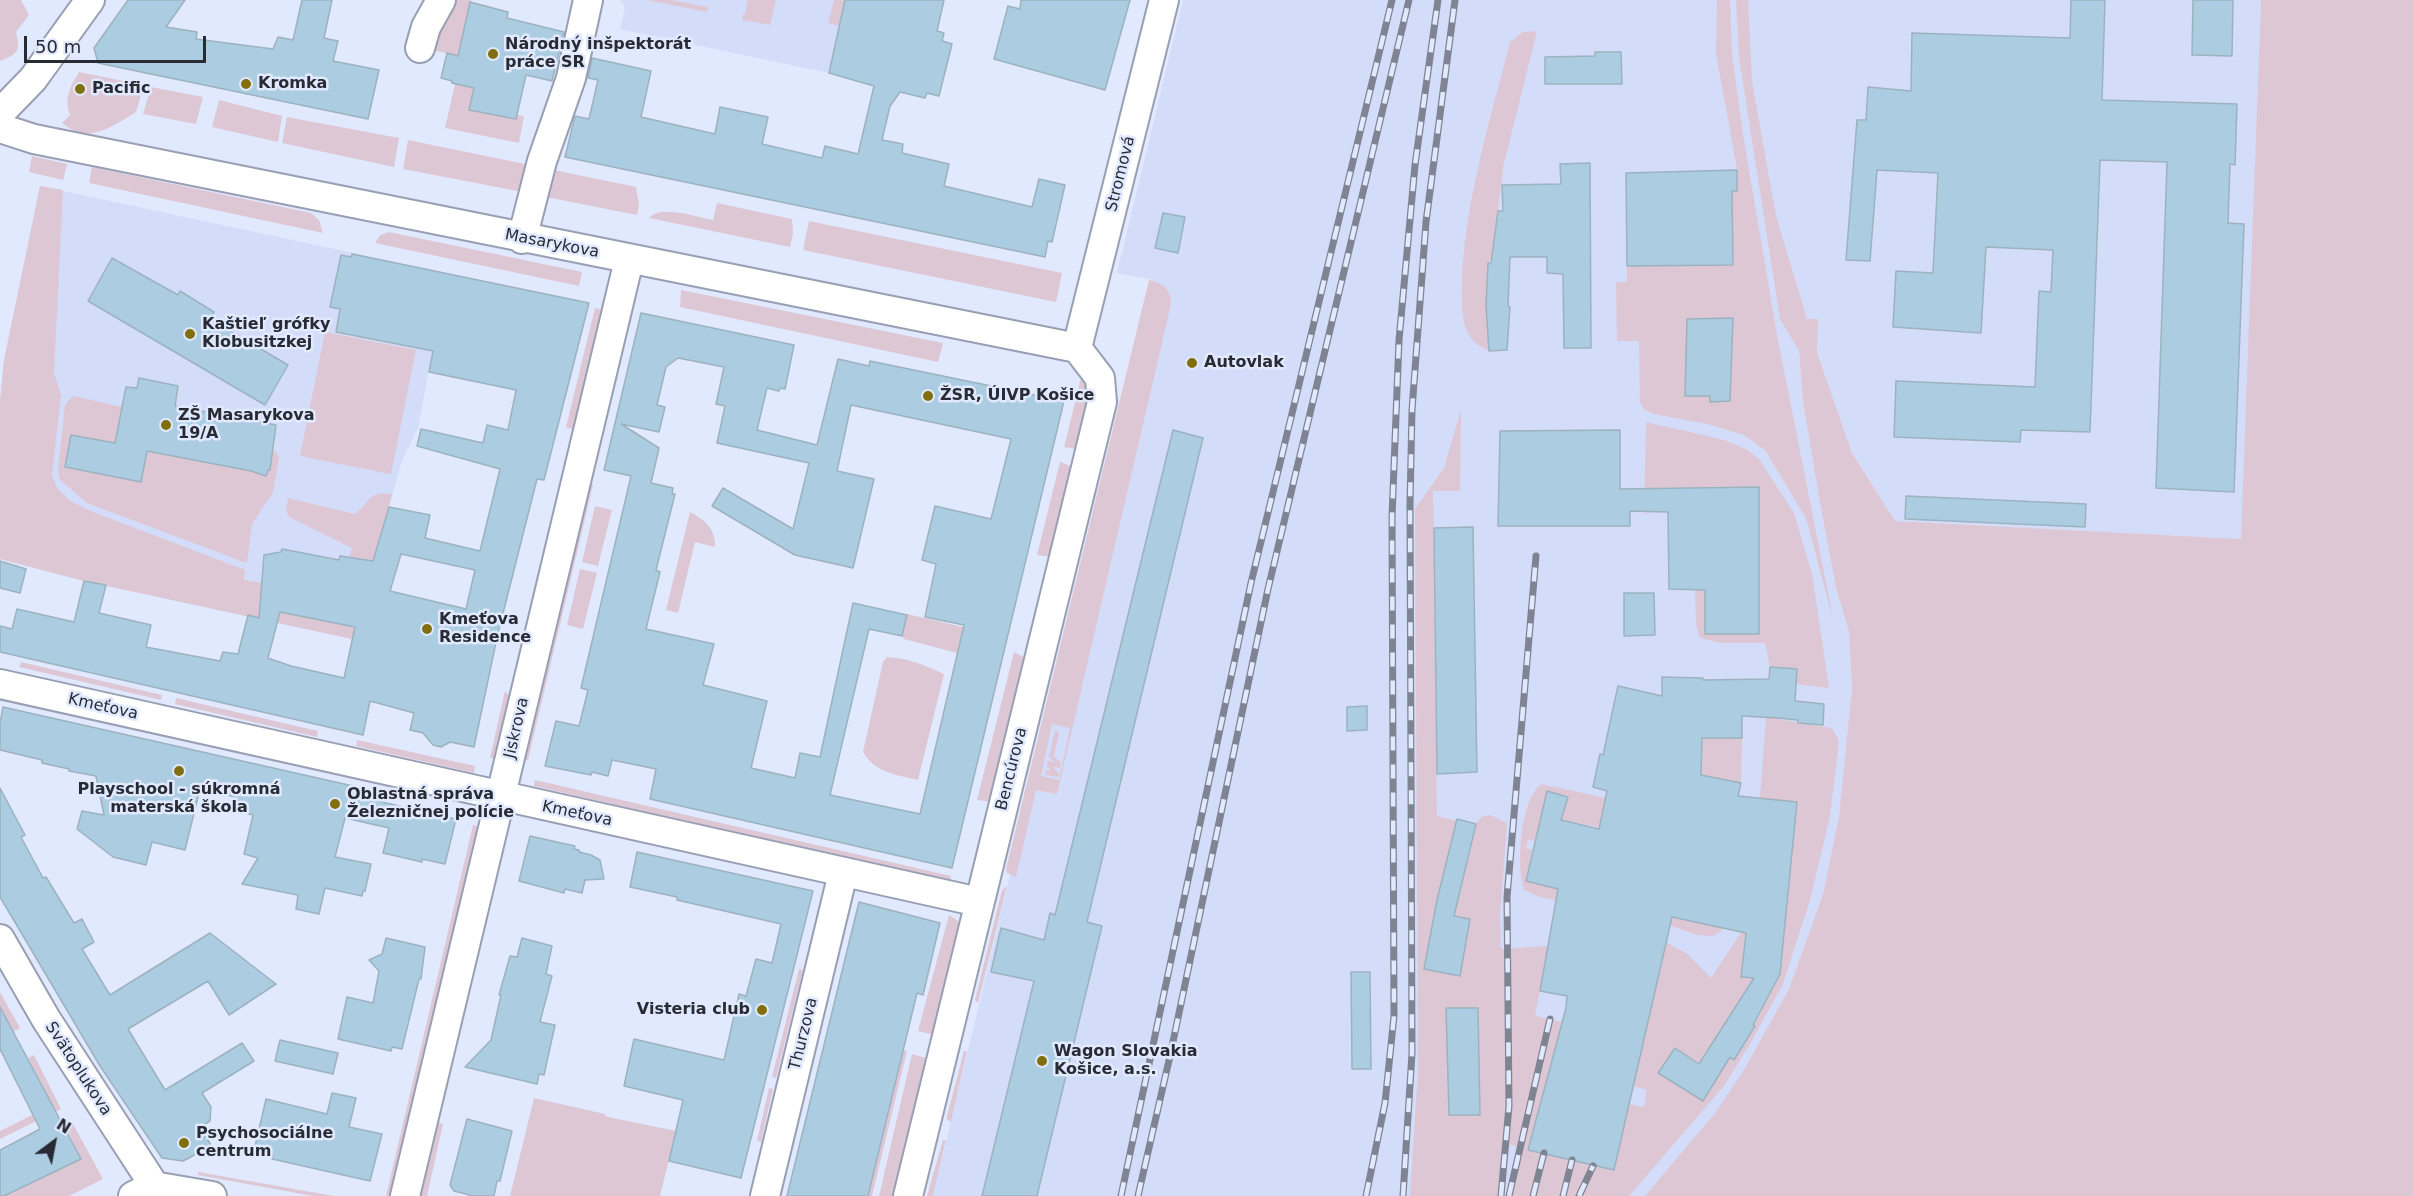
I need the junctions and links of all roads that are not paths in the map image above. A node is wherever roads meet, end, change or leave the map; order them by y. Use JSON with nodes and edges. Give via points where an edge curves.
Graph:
{"nodes":[{"id":1,"x":90,"y":0,"type":"edge"},
{"id":2,"x":441,"y":0,"type":"edge"},
{"id":3,"x":588,"y":0,"type":"edge"},
{"id":4,"x":1164,"y":0,"type":"edge"},
{"id":5,"x":420,"y":48,"type":"dead end"},
{"id":6,"x":27,"y":85,"type":"junction"},
{"id":7,"x":0,"y":93,"type":"edge"},
{"id":8,"x":0,"y":113,"type":"edge"},
{"id":9,"x":0,"y":128,"type":"edge"},
{"id":10,"x":13,"y":139,"type":"edge"},
{"id":11,"x":522,"y":239,"type":"junction"},
{"id":12,"x":629,"y":260,"type":"junction"},
{"id":13,"x":1077,"y":348,"type":"junction"},
{"id":14,"x":0,"y":684,"type":"edge"},
{"id":15,"x":501,"y":797,"type":"junction"},
{"id":16,"x":843,"y":873,"type":"junction"},
{"id":17,"x":979,"y":902,"type":"junction"},
{"id":18,"x":0,"y":939,"type":"edge"},
{"id":19,"x":149,"y":1193,"type":"edge"},
{"id":20,"x":212,"y":1196,"type":"edge"},
{"id":21,"x":405,"y":1196,"type":"edge"},
{"id":22,"x":765,"y":1196,"type":"edge"},
{"id":23,"x":908,"y":1196,"type":"edge"}],
"edges":[{"from":1,"to":6,"type":"street"},
{"from":2,"to":5,"type":"street"},
{"from":3,"to":11,"type":"street","via":[[571,78],[542,161]]},
{"from":4,"to":13,"type":"street","name":"Stromová"},
{"from":6,"to":7,"type":"street"},
{"from":6,"to":8,"type":"street"},
{"from":9,"to":10,"type":"street","name":"Masarykova"},
{"from":10,"to":11,"type":"street","name":"Masarykova"},
{"from":11,"to":12,"type":"street","name":"Masarykova"},
{"from":12,"to":13,"type":"street","name":"Masarykova"},
{"from":12,"to":15,"type":"street","name":"Jiskrova"},
{"from":13,"to":17,"type":"street","name":"Bencúrova","via":[[1100,378],[1102,402]]},
{"from":14,"to":15,"type":"street","name":"Kmeťova"},
{"from":15,"to":16,"type":"street","name":"Kmeťova"},
{"from":15,"to":21,"type":"street","name":"Jiskrova"},
{"from":16,"to":17,"type":"street","name":"Kmeťova"},
{"from":16,"to":22,"type":"street","name":"Thurzova"},
{"from":17,"to":23,"type":"street","name":"Bencúrova"},
{"from":18,"to":19,"type":"street","name":"Svätoplukova"},
{"from":19,"to":20,"type":"street"}]}
